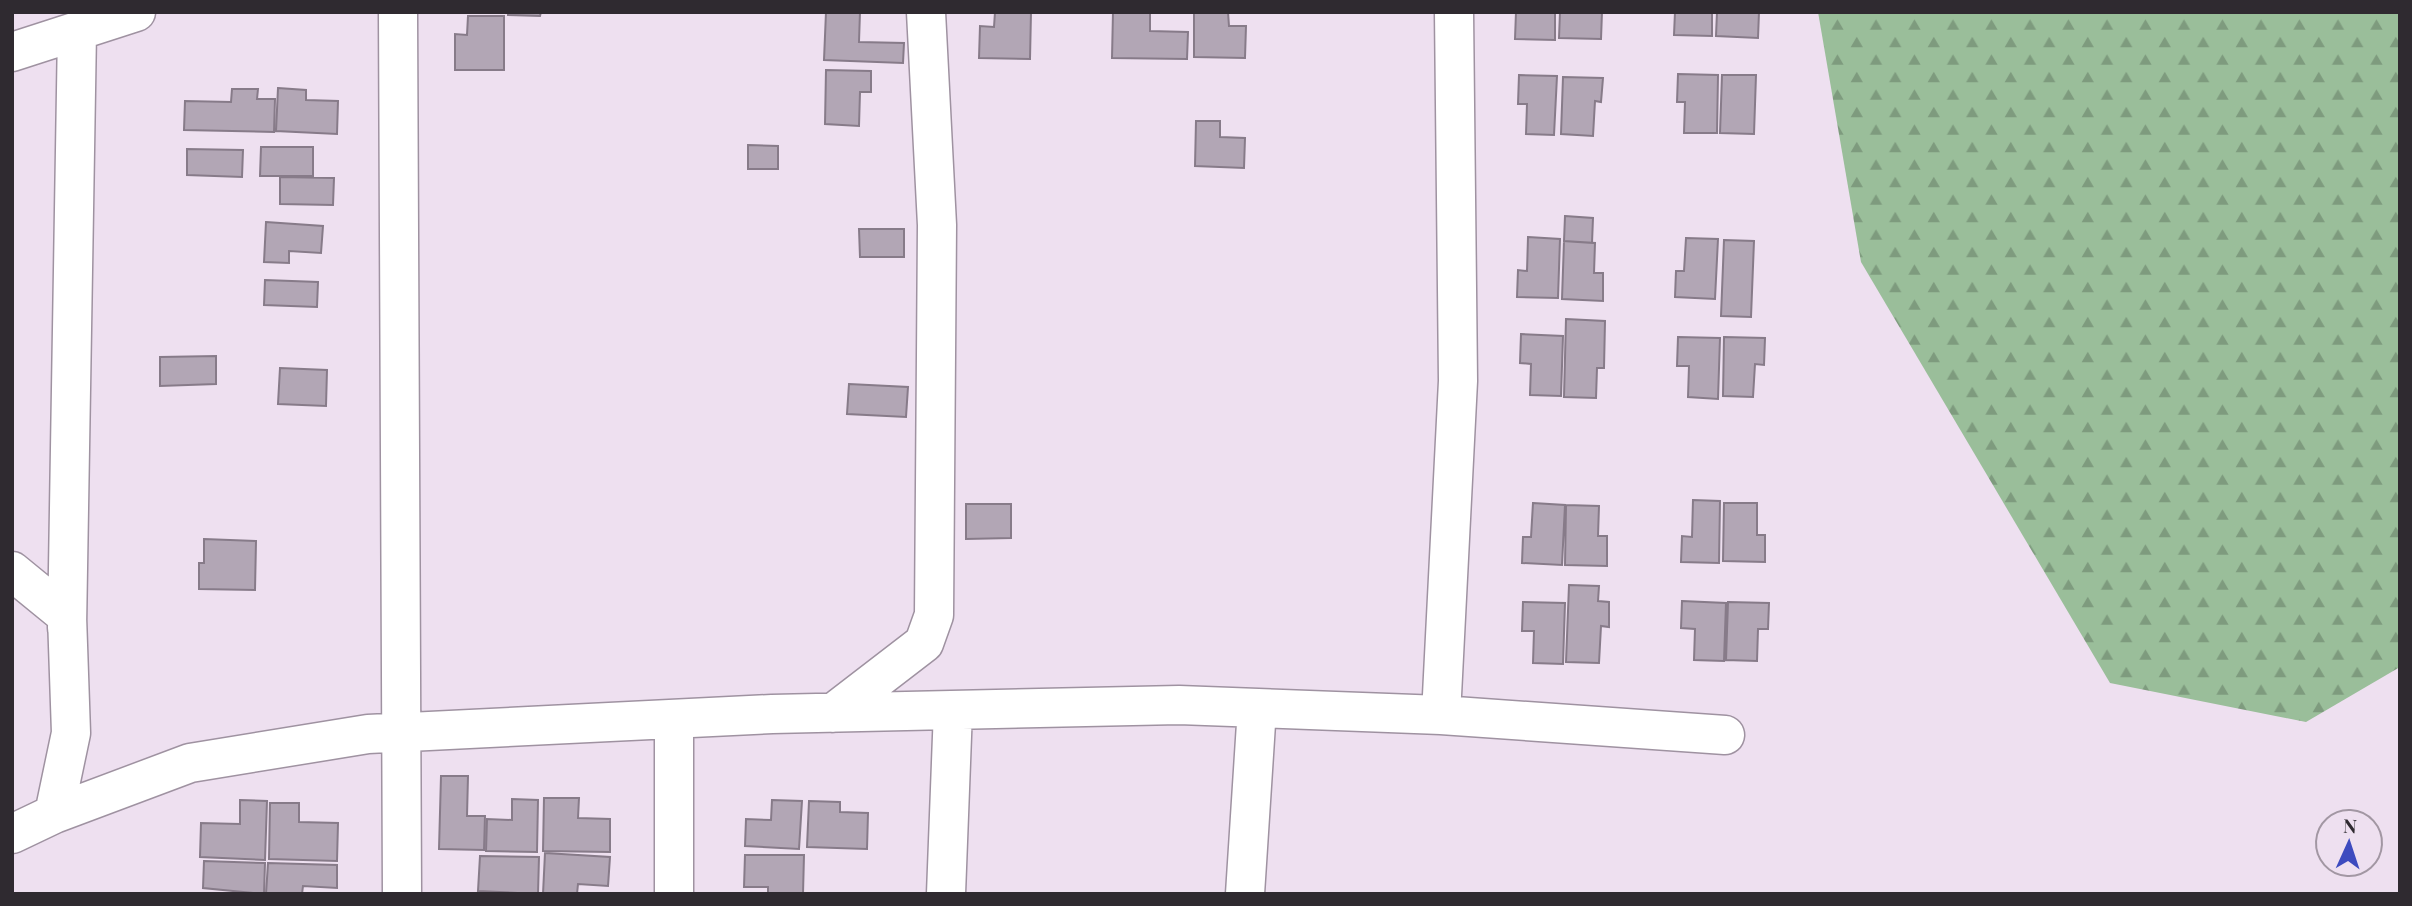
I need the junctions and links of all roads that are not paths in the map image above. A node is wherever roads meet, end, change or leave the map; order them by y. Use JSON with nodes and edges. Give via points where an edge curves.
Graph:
{"nodes":[{"id":1,"x":136,"y":12,"type":"edge"},
{"id":2,"x":398,"y":12,"type":"edge"},
{"id":3,"x":926,"y":12,"type":"edge"},
{"id":4,"x":1454,"y":12,"type":"edge"},
{"id":5,"x":77,"y":31,"type":"junction"},
{"id":6,"x":12,"y":52,"type":"edge"},
{"id":7,"x":12,"y":571,"type":"edge"},
{"id":8,"x":67,"y":628,"type":"junction"},
{"id":9,"x":1257,"y":708,"type":"junction"},
{"id":10,"x":953,"y":710,"type":"junction"},
{"id":11,"x":833,"y":713,"type":"junction"},
{"id":12,"x":1441,"y":715,"type":"junction"},
{"id":13,"x":674,"y":719,"type":"junction"},
{"id":14,"x":401,"y":732,"type":"junction"},
{"id":15,"x":1725,"y":735,"type":"dead end"},
{"id":16,"x":54,"y":814,"type":"junction"},
{"id":17,"x":12,"y":834,"type":"edge"},
{"id":18,"x":402,"y":894,"type":"edge"},
{"id":19,"x":674,"y":894,"type":"edge"},
{"id":20,"x":946,"y":894,"type":"edge"},
{"id":21,"x":1245,"y":894,"type":"edge"}],
"edges":[{"from":1,"to":5,"type":"street"},
{"from":2,"to":14,"type":"street"},
{"from":3,"to":11,"type":"street","via":[[937,225],[934,615],[924,643]]},
{"from":4,"to":12,"type":"street","via":[[1458,380]]},
{"from":5,"to":6,"type":"street"},
{"from":5,"to":8,"type":"street"},
{"from":7,"to":8,"type":"street","via":[[67,616]]},
{"from":8,"to":16,"type":"street","via":[[71,733]]},
{"from":9,"to":10,"type":"street","via":[[1178,705]]},
{"from":9,"to":12,"type":"street"},
{"from":9,"to":21,"type":"street"},
{"from":10,"to":11,"type":"street"},
{"from":10,"to":20,"type":"street"},
{"from":11,"to":13,"type":"street"},
{"from":12,"to":15,"type":"street"},
{"from":13,"to":14,"type":"street"},
{"from":13,"to":19,"type":"street"},
{"from":14,"to":16,"type":"street","via":[[190,763]]},
{"from":14,"to":18,"type":"street"},
{"from":16,"to":17,"type":"street"}]}
